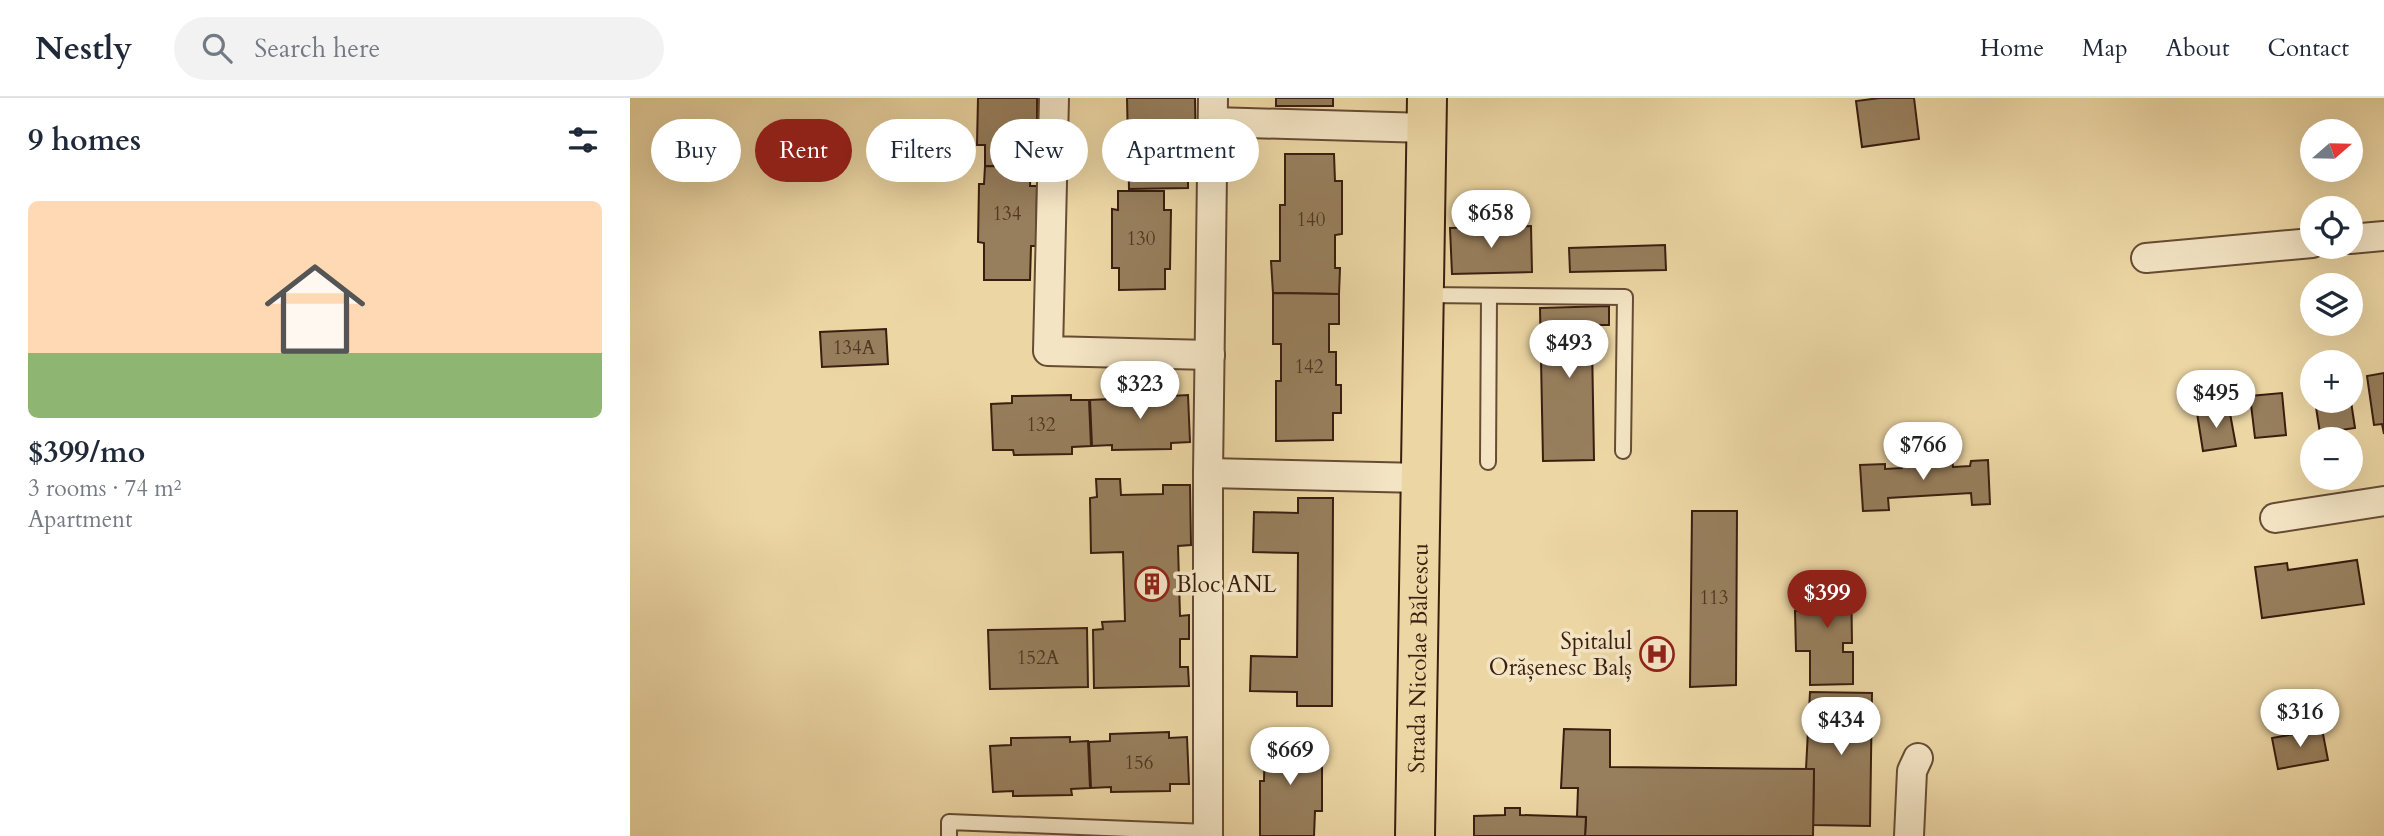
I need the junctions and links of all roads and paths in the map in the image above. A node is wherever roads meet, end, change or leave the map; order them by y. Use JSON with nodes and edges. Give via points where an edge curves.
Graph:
{"nodes":[{"id":1,"x":1054,"y":98,"type":"edge"},
{"id":2,"x":1213,"y":110,"type":"edge"},
{"id":3,"x":1427,"y":113,"type":"edge"},
{"id":4,"x":2384,"y":236,"type":"edge"},
{"id":5,"x":2363,"y":238,"type":"edge"},
{"id":6,"x":2300,"y":244,"type":"edge"},
{"id":7,"x":2147,"y":258,"type":"dead end"},
{"id":8,"x":1424,"y":295,"type":"junction"},
{"id":9,"x":1489,"y":296,"type":"junction"},
{"id":10,"x":1210,"y":355,"type":"junction"},
{"id":11,"x":1623,"y":451,"type":"dead end"},
{"id":12,"x":1488,"y":462,"type":"dead end"},
{"id":13,"x":1208,"y":474,"type":"junction"},
{"id":14,"x":1421,"y":478,"type":"junction"},
{"id":15,"x":2384,"y":501,"type":"edge"},
{"id":16,"x":2275,"y":518,"type":"dead end"},
{"id":17,"x":1918,"y":758,"type":"dead end"},
{"id":18,"x":1208,"y":834,"type":"edge"},
{"id":19,"x":949,"y":836,"type":"edge"},
{"id":20,"x":1415,"y":836,"type":"edge"},
{"id":21,"x":1909,"y":836,"type":"edge"}],
"edges":[{"from":1,"to":10,"type":"street","via":[[1048,351]]},
{"from":2,"to":3,"type":"street","name":"Strada Nicolae Bălcescu"},
{"from":2,"to":10,"type":"street","name":"Strada Nicolae Bălcescu"},
{"from":3,"to":8,"type":"main road","name":"Strada Nicolae Bălcescu"},
{"from":4,"to":5,"type":"street"},
{"from":6,"to":7,"type":"street"},
{"from":8,"to":9,"type":"lane"},
{"from":8,"to":14,"type":"main road","name":"Strada Nicolae Bălcescu"},
{"from":9,"to":11,"type":"lane","via":[[1625,297]]},
{"from":9,"to":12,"type":"lane"},
{"from":10,"to":13,"type":"street","name":"Strada Nicolae Bălcescu"},
{"from":13,"to":14,"type":"street"},
{"from":13,"to":18,"type":"street","name":"Strada Nicolae Bălcescu"},
{"from":14,"to":20,"type":"main road","name":"Strada Nicolae Bălcescu"},
{"from":15,"to":16,"type":"street"},
{"from":17,"to":21,"type":"street","via":[[1912,771]]},
{"from":18,"to":19,"type":"lane","via":[[949,822]]}]}
